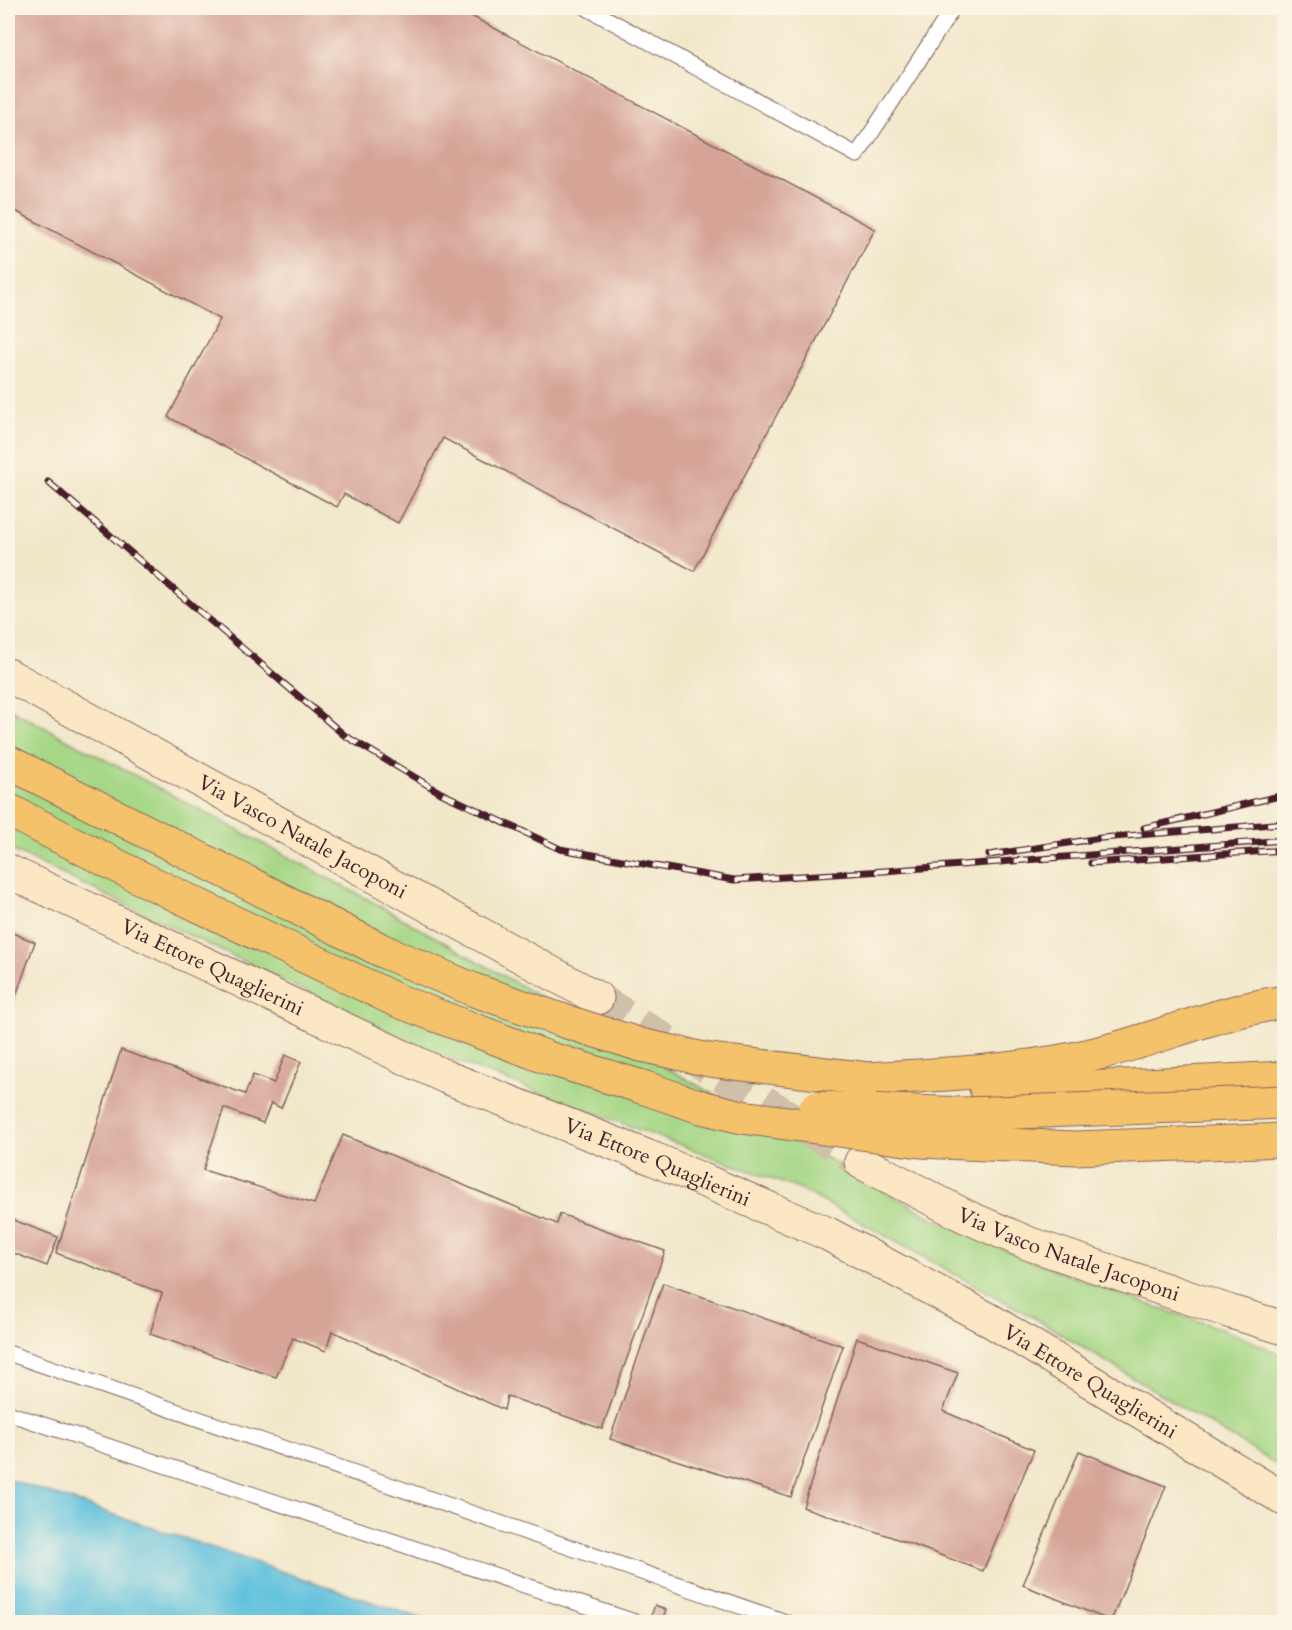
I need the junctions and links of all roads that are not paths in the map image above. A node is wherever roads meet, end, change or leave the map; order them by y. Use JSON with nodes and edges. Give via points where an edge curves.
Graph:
{"nodes":[{"id":1,"x":586,"y":8,"type":"edge"},
{"id":2,"x":953,"y":8,"type":"edge"},
{"id":3,"x":8,"y":675,"type":"edge"},
{"id":4,"x":8,"y":762,"type":"edge"},
{"id":5,"x":8,"y":810,"type":"edge"},
{"id":6,"x":8,"y":871,"type":"edge"},
{"id":7,"x":597,"y":999,"type":"tunnel mouth"},
{"id":8,"x":1284,"y":1002,"type":"edge"},
{"id":9,"x":1284,"y":1078,"type":"edge"},
{"id":10,"x":868,"y":1079,"type":"junction"},
{"id":11,"x":642,"y":1087,"type":"junction"},
{"id":12,"x":1284,"y":1102,"type":"edge"},
{"id":13,"x":1284,"y":1140,"type":"edge"},
{"id":14,"x":861,"y":1162,"type":"tunnel mouth"},
{"id":15,"x":1231,"y":1312,"type":"junction"},
{"id":16,"x":1284,"y":1328,"type":"edge"},
{"id":17,"x":1284,"y":1345,"type":"edge"},
{"id":18,"x":8,"y":1353,"type":"edge"},
{"id":19,"x":8,"y":1413,"type":"edge"},
{"id":20,"x":1284,"y":1499,"type":"edge"},
{"id":21,"x":635,"y":1623,"type":"edge"},
{"id":22,"x":786,"y":1623,"type":"edge"}],
"edges":[{"from":1,"to":2,"type":"lane","via":[[857,155]]},
{"from":3,"to":7,"type":"main road","name":"Via Vasco Natale Jacoponi"},
{"from":4,"to":10,"type":"highway","bridge":true,"via":[[385,952],[474,990],[630,1041],[698,1057]]},
{"from":5,"to":11,"type":"highway","via":[[396,1000],[538,1054]]},
{"from":6,"to":20,"type":"main road","name":"Via Ettore Quaglierini","via":[[446,1077],[654,1159],[828,1234],[988,1319]]},
{"from":8,"to":10,"type":"highway","via":[[1052,1063]]},
{"from":9,"to":10,"type":"highway","via":[[1045,1090],[970,1089]]},
{"from":11,"to":12,"type":"highway","bridge":true,"via":[[814,1108],[965,1114]]},
{"from":11,"to":13,"type":"highway","bridge":true,"via":[[742,1117],[920,1142],[1075,1148]]},
{"from":14,"to":15,"type":"main road","name":"Via Vasco Natale Jacoponi","via":[[965,1216],[1030,1244]]},
{"from":15,"to":16,"type":"main road","name":"Via Vasco Natale Jacoponi"},
{"from":15,"to":17,"type":"main road"},
{"from":18,"to":22,"type":"lane"},
{"from":19,"to":21,"type":"lane"}]}
